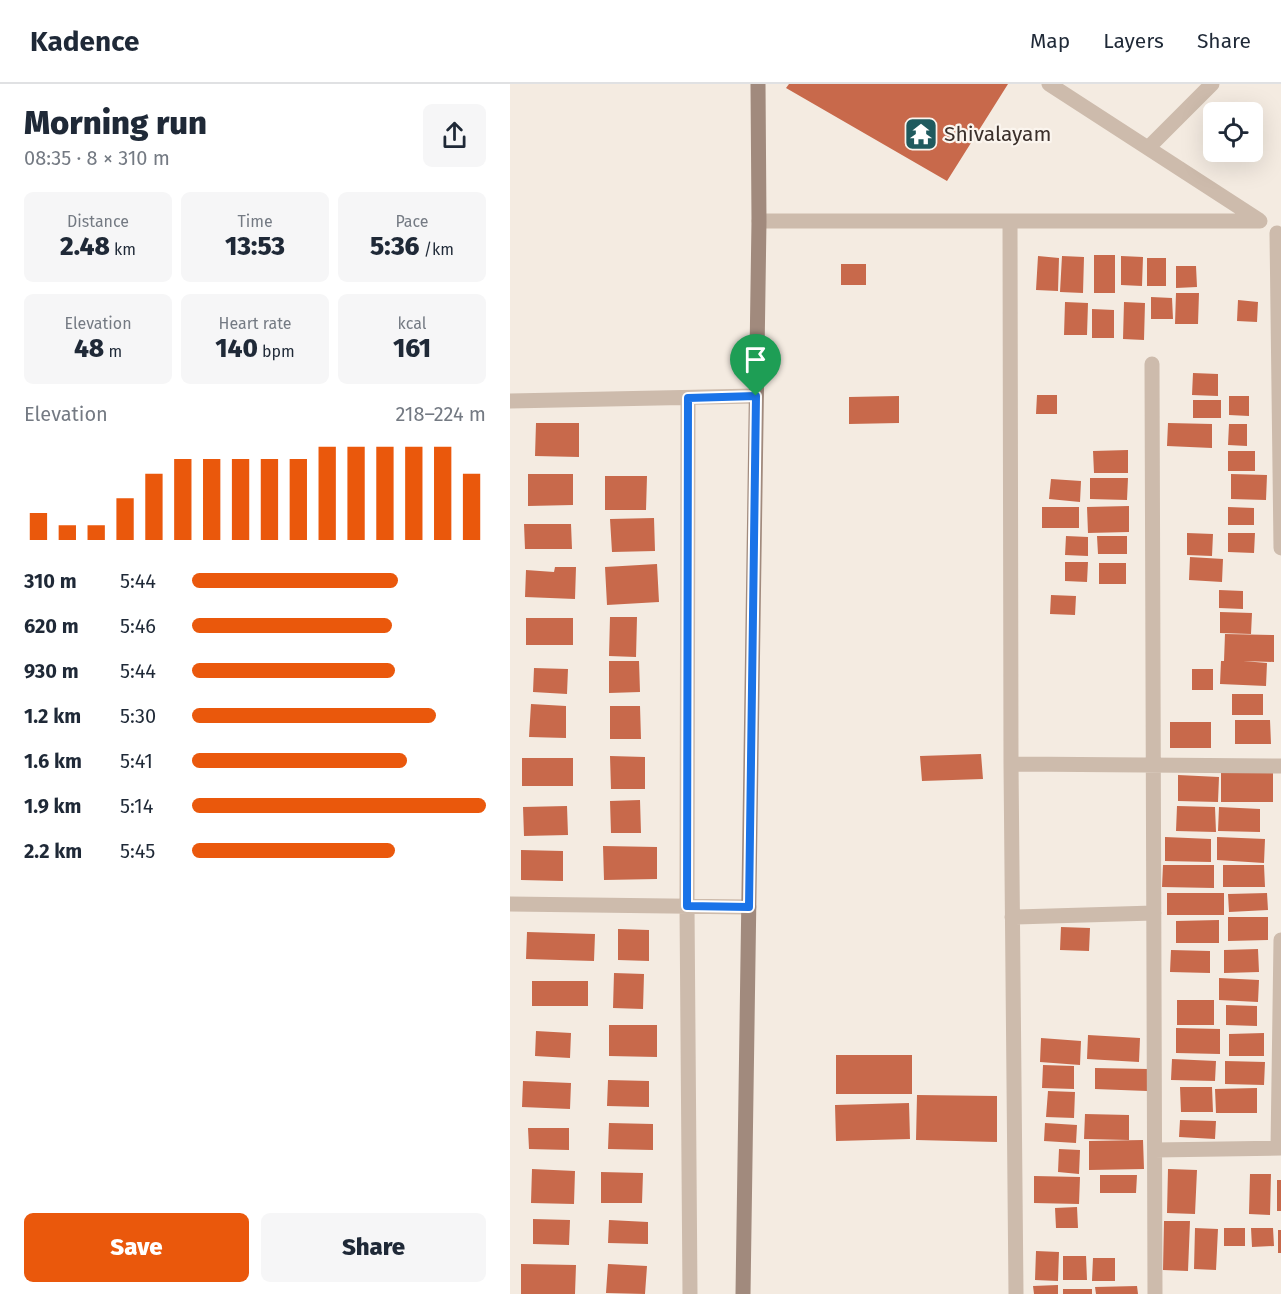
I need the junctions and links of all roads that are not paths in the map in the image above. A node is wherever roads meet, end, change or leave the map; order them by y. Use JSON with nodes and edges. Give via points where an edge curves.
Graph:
{"nodes":[{"id":1,"x":758,"y":84,"type":"edge"},
{"id":2,"x":1049,"y":84,"type":"edge"},
{"id":3,"x":1212,"y":84,"type":"edge"},
{"id":4,"x":1068,"y":89,"type":"edge"},
{"id":5,"x":1148,"y":148,"type":"junction"},
{"id":6,"x":759,"y":221,"type":"junction"},
{"id":7,"x":1010,"y":221,"type":"junction"},
{"id":8,"x":1260,"y":221,"type":"junction"},
{"id":9,"x":1279,"y":235,"type":"edge"},
{"id":10,"x":1152,"y":364,"type":"dead end"},
{"id":11,"x":1280,"y":366,"type":"edge"},
{"id":12,"x":756,"y":396,"type":"junction"},
{"id":13,"x":688,"y":398,"type":"junction"},
{"id":14,"x":510,"y":401,"type":"edge"},
{"id":15,"x":1281,"y":548,"type":"edge"},
{"id":16,"x":1011,"y":765,"type":"junction"},
{"id":17,"x":1154,"y":766,"type":"junction"},
{"id":18,"x":1281,"y":766,"type":"edge"},
{"id":19,"x":510,"y":904,"type":"edge"},
{"id":20,"x":687,"y":906,"type":"junction"},
{"id":21,"x":749,"y":907,"type":"junction"},
{"id":22,"x":1154,"y":913,"type":"junction"},
{"id":23,"x":1012,"y":917,"type":"junction"},
{"id":24,"x":1281,"y":940,"type":"edge"},
{"id":25,"x":1280,"y":1014,"type":"edge"},
{"id":26,"x":1279,"y":1148,"type":"edge"},
{"id":27,"x":1155,"y":1150,"type":"junction"},
{"id":28,"x":690,"y":1294,"type":"edge"},
{"id":29,"x":743,"y":1294,"type":"edge"},
{"id":30,"x":1016,"y":1294,"type":"edge"},
{"id":31,"x":1155,"y":1294,"type":"edge"}],
"edges":[{"from":1,"to":6,"type":"street"},
{"from":2,"to":4,"type":"street"},
{"from":3,"to":5,"type":"street"},
{"from":4,"to":5,"type":"street"},
{"from":5,"to":8,"type":"street"},
{"from":6,"to":7,"type":"street"},
{"from":6,"to":12,"type":"street"},
{"from":7,"to":8,"type":"street"},
{"from":7,"to":16,"type":"street"},
{"from":8,"to":9,"type":"street"},
{"from":9,"to":11,"type":"street"},
{"from":10,"to":17,"type":"street"},
{"from":11,"to":15,"type":"street"},
{"from":12,"to":13,"type":"street"},
{"from":12,"to":21,"type":"street"},
{"from":13,"to":14,"type":"street"},
{"from":13,"to":20,"type":"street"},
{"from":16,"to":17,"type":"street"},
{"from":16,"to":23,"type":"street"},
{"from":17,"to":18,"type":"street"},
{"from":17,"to":22,"type":"street"},
{"from":19,"to":20,"type":"street"},
{"from":20,"to":21,"type":"street"},
{"from":20,"to":28,"type":"street"},
{"from":21,"to":29,"type":"street"},
{"from":22,"to":23,"type":"street"},
{"from":22,"to":27,"type":"street"},
{"from":23,"to":30,"type":"street"},
{"from":24,"to":25,"type":"street"},
{"from":25,"to":26,"type":"street"},
{"from":26,"to":27,"type":"street"},
{"from":27,"to":31,"type":"street"}]}
